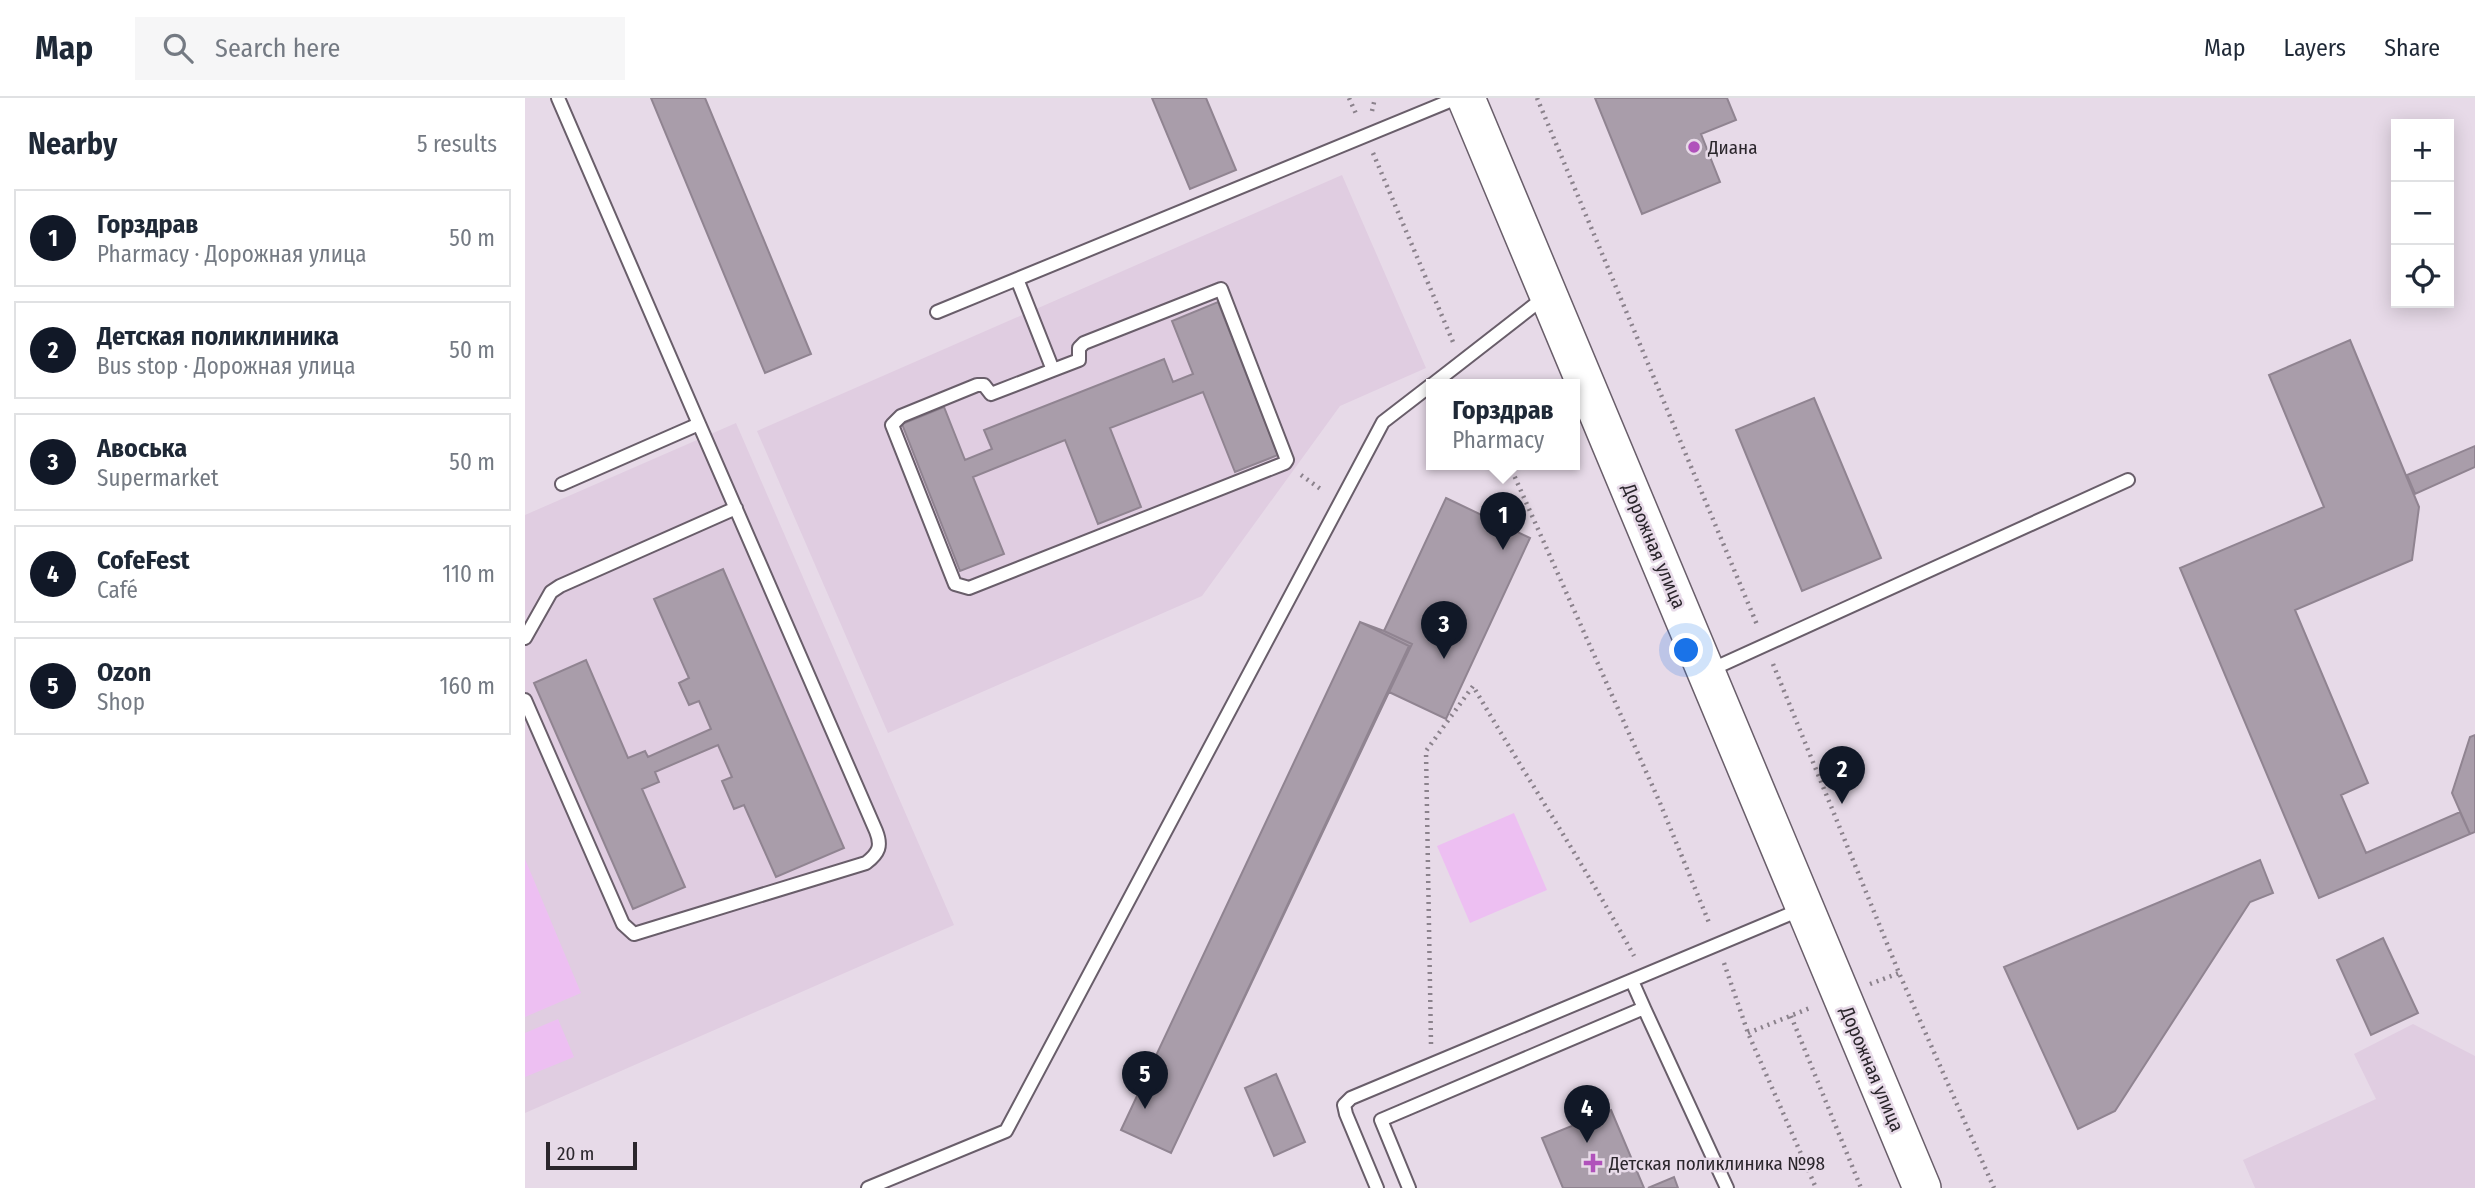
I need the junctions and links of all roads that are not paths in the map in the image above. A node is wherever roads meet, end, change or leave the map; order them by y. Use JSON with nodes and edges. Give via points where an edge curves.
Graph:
{"nodes":[{"id":1,"x":558,"y":98,"type":"edge"},
{"id":2,"x":1457,"y":98,"type":"edge"},
{"id":3,"x":1466,"y":98,"type":"edge"},
{"id":4,"x":1017,"y":279,"type":"junction"},
{"id":5,"x":1548,"y":294,"type":"junction"},
{"id":6,"x":937,"y":312,"type":"dead end"},
{"id":7,"x":1053,"y":370,"type":"junction"},
{"id":8,"x":1439,"y":379,"type":"edge"},
{"id":9,"x":1426,"y":389,"type":"edge"},
{"id":10,"x":699,"y":424,"type":"junction"},
{"id":11,"x":2128,"y":480,"type":"dead end"},
{"id":12,"x":562,"y":484,"type":"dead end"},
{"id":13,"x":736,"y":508,"type":"junction"},
{"id":14,"x":525,"y":638,"type":"edge"},
{"id":15,"x":1707,"y":671,"type":"junction"},
{"id":16,"x":525,"y":700,"type":"edge"},
{"id":17,"x":1805,"y":908,"type":"junction"},
{"id":18,"x":1632,"y":981,"type":"junction"},
{"id":19,"x":1644,"y":1008,"type":"junction"},
{"id":20,"x":868,"y":1188,"type":"edge"},
{"id":21,"x":1377,"y":1188,"type":"edge"},
{"id":22,"x":1409,"y":1188,"type":"edge"},
{"id":23,"x":1727,"y":1188,"type":"edge"},
{"id":24,"x":1922,"y":1188,"type":"edge"}],
"edges":[{"from":1,"to":10,"type":"lane"},
{"from":2,"to":4,"type":"lane"},
{"from":3,"to":5,"type":"main road","name":"Дорожная улица"},
{"from":4,"to":6,"type":"lane"},
{"from":4,"to":7,"type":"lane"},
{"from":5,"to":8,"type":"lane"},
{"from":5,"to":15,"type":"main road","name":"Дорожная улица"},
{"from":7,"to":7,"type":"lane","via":[[991,394],[984,385],[977,385],[901,416],[892,425],[950,577],[961,587],[969,588],[1287,460],[1221,289],[1084,343],[1079,360]]},
{"from":9,"to":20,"type":"lane","via":[[1383,422],[1006,1130]]},
{"from":10,"to":12,"type":"lane"},
{"from":10,"to":13,"type":"lane"},
{"from":11,"to":15,"type":"lane"},
{"from":13,"to":14,"type":"lane","via":[[560,586],[551,592]]},
{"from":13,"to":16,"type":"lane","via":[[876,831],[880,842],[876,855],[866,863],[634,934],[623,924]]},
{"from":15,"to":17,"type":"main road","name":"Дорожная улица"},
{"from":17,"to":18,"type":"lane"},
{"from":17,"to":24,"type":"main road","name":"Дорожная улица"},
{"from":18,"to":19,"type":"lane"},
{"from":18,"to":21,"type":"lane","via":[[1351,1098],[1344,1105]]},
{"from":19,"to":22,"type":"lane","via":[[1381,1119]]},
{"from":19,"to":23,"type":"lane"}]}
